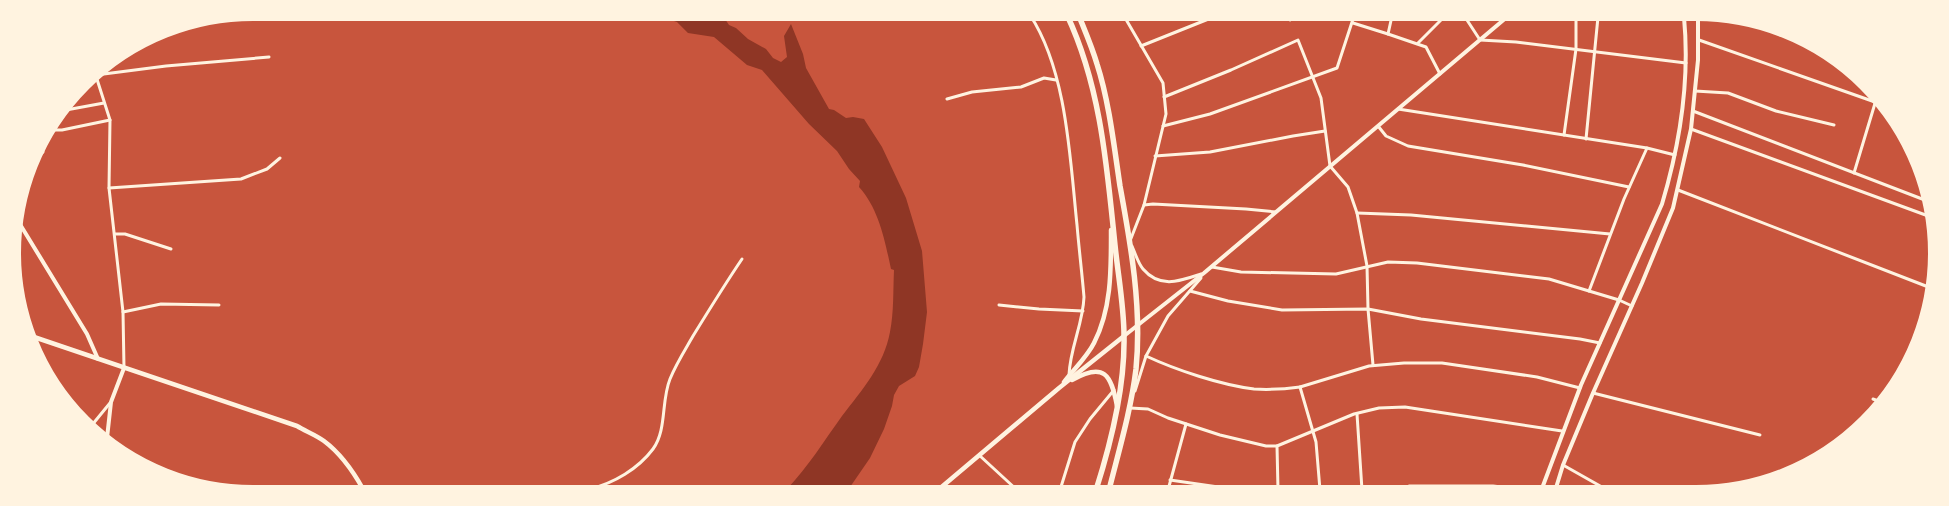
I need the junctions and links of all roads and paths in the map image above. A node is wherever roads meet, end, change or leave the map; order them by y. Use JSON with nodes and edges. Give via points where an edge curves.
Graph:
{"nodes":[{"id":1,"x":1032,"y":20,"type":"edge"},
{"id":2,"x":1069,"y":20,"type":"edge"},
{"id":3,"x":1081,"y":20,"type":"edge"},
{"id":4,"x":1126,"y":20,"type":"edge"},
{"id":5,"x":1206,"y":20,"type":"edge"},
{"id":6,"x":1353,"y":20,"type":"edge"},
{"id":7,"x":1391,"y":20,"type":"edge"},
{"id":8,"x":1441,"y":20,"type":"edge"},
{"id":9,"x":1467,"y":20,"type":"edge"},
{"id":10,"x":1503,"y":20,"type":"edge"},
{"id":11,"x":1576,"y":20,"type":"edge"},
{"id":12,"x":1598,"y":20,"type":"edge"},
{"id":13,"x":1684,"y":20,"type":"edge"},
{"id":14,"x":1698,"y":20,"type":"edge"},
{"id":15,"x":1352,"y":23,"type":"junction"},
{"id":16,"x":1388,"y":34,"type":"junction"},
{"id":17,"x":1480,"y":40,"type":"junction"},
{"id":18,"x":1699,"y":40,"type":"junction"},
{"id":19,"x":1418,"y":43,"type":"junction"},
{"id":20,"x":1141,"y":46,"type":"junction"},
{"id":21,"x":1576,"y":49,"type":"junction"},
{"id":22,"x":1596,"y":52,"type":"junction"},
{"id":23,"x":269,"y":57,"type":"dead end"},
{"id":24,"x":1686,"y":63,"type":"junction"},
{"id":25,"x":105,"y":73,"type":"edge"},
{"id":26,"x":1440,"y":74,"type":"junction"},
{"id":27,"x":1313,"y":78,"type":"junction"},
{"id":28,"x":97,"y":80,"type":"edge"},
{"id":29,"x":1056,"y":80,"type":"junction"},
{"id":30,"x":1695,"y":91,"type":"junction"},
{"id":31,"x":1164,"y":97,"type":"junction"},
{"id":32,"x":946,"y":99,"type":"dead end"},
{"id":33,"x":1871,"y":99,"type":"edge"},
{"id":34,"x":104,"y":103,"type":"junction"},
{"id":35,"x":1875,"y":104,"type":"edge"},
{"id":36,"x":69,"y":109,"type":"edge"},
{"id":37,"x":1398,"y":110,"type":"junction"},
{"id":38,"x":1693,"y":110,"type":"junction"},
{"id":39,"x":110,"y":120,"type":"junction"},
{"id":40,"x":1834,"y":125,"type":"dead end"},
{"id":41,"x":1163,"y":126,"type":"junction"},
{"id":42,"x":1378,"y":126,"type":"junction"},
{"id":43,"x":1690,"y":129,"type":"junction"},
{"id":44,"x":55,"y":130,"type":"edge"},
{"id":45,"x":1325,"y":132,"type":"junction"},
{"id":46,"x":1564,"y":136,"type":"junction"},
{"id":47,"x":1586,"y":139,"type":"junction"},
{"id":48,"x":1647,"y":148,"type":"junction"},
{"id":49,"x":1675,"y":155,"type":"junction"},
{"id":50,"x":1154,"y":156,"type":"junction"},
{"id":51,"x":280,"y":158,"type":"dead end"},
{"id":52,"x":1330,"y":166,"type":"junction"},
{"id":53,"x":1854,"y":173,"type":"junction"},
{"id":54,"x":1629,"y":187,"type":"junction"},
{"id":55,"x":109,"y":188,"type":"junction"},
{"id":56,"x":1678,"y":190,"type":"junction"},
{"id":57,"x":1923,"y":199,"type":"edge"},
{"id":58,"x":1144,"y":205,"type":"junction"},
{"id":59,"x":1111,"y":208,"type":"junction"},
{"id":60,"x":1276,"y":212,"type":"junction"},
{"id":61,"x":1357,"y":213,"type":"junction"},
{"id":62,"x":1926,"y":215,"type":"edge"},
{"id":63,"x":22,"y":227,"type":"edge"},
{"id":64,"x":115,"y":234,"type":"junction"},
{"id":65,"x":1610,"y":234,"type":"junction"},
{"id":66,"x":1130,"y":242,"type":"junction"},
{"id":67,"x":171,"y":249,"type":"dead end"},
{"id":68,"x":742,"y":259,"type":"dead end"},
{"id":69,"x":1367,"y":266,"type":"junction"},
{"id":70,"x":1212,"y":267,"type":"junction"},
{"id":71,"x":1204,"y":273,"type":"junction"},
{"id":72,"x":1927,"y":286,"type":"edge"},
{"id":73,"x":1190,"y":291,"type":"junction"},
{"id":74,"x":1589,"y":291,"type":"junction"},
{"id":75,"x":1620,"y":300,"type":"junction"},
{"id":76,"x":219,"y":305,"type":"dead end"},
{"id":77,"x":999,"y":305,"type":"dead end"},
{"id":78,"x":1632,"y":306,"type":"junction"},
{"id":79,"x":1368,"y":309,"type":"junction"},
{"id":80,"x":1084,"y":311,"type":"junction"},
{"id":81,"x":123,"y":312,"type":"junction"},
{"id":82,"x":1138,"y":326,"type":"junction"},
{"id":83,"x":1124,"y":336,"type":"junction"},
{"id":84,"x":36,"y":338,"type":"edge"},
{"id":85,"x":1600,"y":343,"type":"junction"},
{"id":86,"x":1146,"y":356,"type":"junction"},
{"id":87,"x":98,"y":358,"type":"junction"},
{"id":88,"x":1373,"y":365,"type":"junction"},
{"id":89,"x":124,"y":368,"type":"junction"},
{"id":90,"x":1069,"y":375,"type":"junction"},
{"id":91,"x":1300,"y":387,"type":"junction"},
{"id":92,"x":1059,"y":388,"type":"junction"},
{"id":93,"x":1580,"y":388,"type":"junction"},
{"id":94,"x":1114,"y":390,"type":"junction"},
{"id":95,"x":1593,"y":393,"type":"junction"},
{"id":96,"x":1873,"y":399,"type":"dead end"},
{"id":97,"x":1877,"y":400,"type":"edge"},
{"id":98,"x":111,"y":402,"type":"junction"},
{"id":99,"x":1116,"y":406,"type":"junction"},
{"id":100,"x":1130,"y":408,"type":"junction"},
{"id":101,"x":1357,"y":414,"type":"junction"},
{"id":102,"x":94,"y":423,"type":"edge"},
{"id":103,"x":1186,"y":424,"type":"junction"},
{"id":104,"x":1562,"y":431,"type":"junction"},
{"id":105,"x":1313,"y":432,"type":"junction"},
{"id":106,"x":107,"y":435,"type":"edge"},
{"id":107,"x":1760,"y":436,"type":"dead end"},
{"id":108,"x":1277,"y":446,"type":"junction"},
{"id":109,"x":979,"y":455,"type":"junction"},
{"id":110,"x":1563,"y":465,"type":"junction"},
{"id":111,"x":1170,"y":480,"type":"junction"},
{"id":112,"x":361,"y":486,"type":"edge"},
{"id":113,"x":598,"y":486,"type":"edge"},
{"id":114,"x":943,"y":486,"type":"edge"},
{"id":115,"x":1013,"y":486,"type":"edge"},
{"id":116,"x":1061,"y":486,"type":"edge"},
{"id":117,"x":1097,"y":486,"type":"edge"},
{"id":118,"x":1110,"y":486,"type":"edge"},
{"id":119,"x":1169,"y":486,"type":"edge"},
{"id":120,"x":1211,"y":486,"type":"edge"},
{"id":121,"x":1278,"y":486,"type":"edge"},
{"id":122,"x":1320,"y":486,"type":"edge"},
{"id":123,"x":1362,"y":486,"type":"edge"},
{"id":124,"x":1409,"y":486,"type":"dead end"},
{"id":125,"x":1493,"y":486,"type":"edge"},
{"id":126,"x":1543,"y":486,"type":"edge"},
{"id":127,"x":1557,"y":486,"type":"edge"},
{"id":128,"x":1600,"y":486,"type":"edge"}],
"edges":[{"from":1,"to":29,"type":"street","via":[[1047,46]]},
{"from":2,"to":59,"type":"highway","via":[[1092,81]]},
{"from":3,"to":66,"type":"highway","via":[[1098,65]]},
{"from":4,"to":20,"type":"street"},
{"from":5,"to":20,"type":"street"},
{"from":6,"to":15,"type":"street"},
{"from":7,"to":16,"type":"street"},
{"from":8,"to":19,"type":"street"},
{"from":9,"to":17,"type":"street"},
{"from":10,"to":17,"type":"street"},
{"from":11,"to":21,"type":"street"},
{"from":12,"to":22,"type":"street"},
{"from":13,"to":24,"type":"street"},
{"from":14,"to":18,"type":"street"},
{"from":15,"to":16,"type":"street"},
{"from":15,"to":27,"type":"street","via":[[1337,68]]},
{"from":16,"to":19,"type":"street"},
{"from":17,"to":21,"type":"street"},
{"from":17,"to":26,"type":"street"},
{"from":18,"to":30,"type":"street"},
{"from":18,"to":33,"type":"street"},
{"from":19,"to":26,"type":"street","via":[[1426,47]]},
{"from":20,"to":31,"type":"street","via":[[1163,83]]},
{"from":21,"to":22,"type":"street"},
{"from":21,"to":46,"type":"street"},
{"from":22,"to":24,"type":"street"},
{"from":22,"to":47,"type":"street"},
{"from":23,"to":25,"type":"street"},
{"from":24,"to":49,"type":"street"},
{"from":26,"to":37,"type":"street"},
{"from":27,"to":31,"type":"street","via":[[1298,40]]},
{"from":27,"to":41,"type":"street","via":[[1210,114]]},
{"from":27,"to":45,"type":"street","via":[[1320,98]]},
{"from":28,"to":34,"type":"street"},
{"from":29,"to":32,"type":"street","via":[[1044,78],[1021,87],[972,92]]},
{"from":29,"to":80,"type":"street","via":[[1072,167]]},
{"from":30,"to":38,"type":"street"},
{"from":30,"to":40,"type":"street","via":[[1728,93],[1776,110]]},
{"from":31,"to":41,"type":"street","via":[[1166,114]]},
{"from":34,"to":36,"type":"street"},
{"from":34,"to":39,"type":"street"},
{"from":35,"to":53,"type":"street"},
{"from":37,"to":42,"type":"street"},
{"from":37,"to":46,"type":"street"},
{"from":38,"to":43,"type":"street"},
{"from":38,"to":53,"type":"street"},
{"from":39,"to":44,"type":"street"},
{"from":39,"to":55,"type":"street"},
{"from":41,"to":50,"type":"street"},
{"from":42,"to":52,"type":"street"},
{"from":42,"to":54,"type":"street","via":[[1386,136],[1408,146],[1522,165]]},
{"from":43,"to":56,"type":"street"},
{"from":43,"to":62,"type":"street"},
{"from":45,"to":50,"type":"street","via":[[1210,152]]},
{"from":45,"to":52,"type":"street"},
{"from":46,"to":47,"type":"street"},
{"from":47,"to":48,"type":"street"},
{"from":48,"to":49,"type":"street"},
{"from":48,"to":54,"type":"street"},
{"from":49,"to":75,"type":"street","via":[[1662,204]]},
{"from":50,"to":58,"type":"street"},
{"from":51,"to":55,"type":"street","via":[[267,169],[241,179]]},
{"from":52,"to":60,"type":"street"},
{"from":52,"to":61,"type":"street","via":[[1348,187]]},
{"from":53,"to":57,"type":"street"},
{"from":54,"to":65,"type":"street"},
{"from":55,"to":64,"type":"street"},
{"from":56,"to":72,"type":"street"},
{"from":56,"to":78,"type":"street","via":[[1660,242]]},
{"from":58,"to":60,"type":"street"},
{"from":58,"to":66,"type":"street"},
{"from":59,"to":83,"type":"highway"},
{"from":59,"to":90,"type":"main road","via":[[1111,271],[1107,304],[1094,343]]},
{"from":60,"to":70,"type":"street"},
{"from":61,"to":65,"type":"street","via":[[1411,215]]},
{"from":61,"to":69,"type":"street"},
{"from":63,"to":87,"type":"street","via":[[87,334]]},
{"from":64,"to":67,"type":"street","via":[[125,234]]},
{"from":64,"to":81,"type":"street"},
{"from":65,"to":74,"type":"street"},
{"from":66,"to":71,"type":"street","via":[[1143,269],[1158,281],[1176,282]]},
{"from":66,"to":82,"type":"highway"},
{"from":68,"to":113,"type":"street","via":[[710,307],[670,378],[665,394],[661,435],[654,448],[621,477]]},
{"from":69,"to":70,"type":"street","via":[[1336,274],[1241,272]]},
{"from":69,"to":74,"type":"street","via":[[1388,262],[1417,263],[1549,279]]},
{"from":69,"to":79,"type":"street"},
{"from":70,"to":71,"type":"street"},
{"from":71,"to":73,"type":"street"},
{"from":71,"to":82,"type":"street"},
{"from":73,"to":79,"type":"street","via":[[1228,301],[1282,310]]},
{"from":73,"to":86,"type":"street","via":[[1168,316]]},
{"from":74,"to":75,"type":"street"},
{"from":75,"to":78,"type":"street"},
{"from":75,"to":85,"type":"street"},
{"from":76,"to":81,"type":"street","via":[[161,304]]},
{"from":77,"to":80,"type":"street"},
{"from":78,"to":95,"type":"street"},
{"from":79,"to":85,"type":"street","via":[[1421,319]]},
{"from":79,"to":88,"type":"street"},
{"from":80,"to":90,"type":"street","via":[[1070,359]]},
{"from":81,"to":89,"type":"street"},
{"from":82,"to":83,"type":"street"},
{"from":82,"to":100,"type":"highway","via":[[1136,368]]},
{"from":83,"to":92,"type":"main road"},
{"from":83,"to":99,"type":"highway"},
{"from":84,"to":87,"type":"main road"},
{"from":85,"to":93,"type":"street"},
{"from":86,"to":91,"type":"street","via":[[1229,384],[1254,389],[1278,390]]},
{"from":86,"to":100,"type":"street"},
{"from":87,"to":89,"type":"main road"},
{"from":88,"to":91,"type":"street"},
{"from":88,"to":93,"type":"street","via":[[1442,363],[1537,377]]},
{"from":89,"to":98,"type":"street"},
{"from":89,"to":112,"type":"main road","via":[[296,426],[323,441],[336,452]]},
{"from":90,"to":92,"type":"main road"},
{"from":91,"to":105,"type":"street"},
{"from":92,"to":94,"type":"main road","via":[[1092,371],[1100,371],[1107,377]]},
{"from":92,"to":109,"type":"main road"},
{"from":93,"to":104,"type":"street"},
{"from":94,"to":99,"type":"main road"},
{"from":94,"to":116,"type":"street","via":[[1101,403],[1075,442]]},
{"from":95,"to":107,"type":"street"},
{"from":95,"to":110,"type":"street"},
{"from":96,"to":97,"type":"street"},
{"from":98,"to":102,"type":"street"},
{"from":98,"to":106,"type":"street"},
{"from":99,"to":117,"type":"highway"},
{"from":100,"to":103,"type":"street","via":[[1148,409]]},
{"from":100,"to":118,"type":"highway"},
{"from":101,"to":104,"type":"street","via":[[1379,408],[1405,407]]},
{"from":101,"to":105,"type":"street"},
{"from":101,"to":123,"type":"street"},
{"from":103,"to":108,"type":"street","via":[[1266,446]]},
{"from":103,"to":111,"type":"street"},
{"from":104,"to":126,"type":"street"},
{"from":105,"to":108,"type":"street"},
{"from":105,"to":122,"type":"street"},
{"from":108,"to":121,"type":"street"},
{"from":109,"to":114,"type":"main road"},
{"from":109,"to":115,"type":"street"},
{"from":110,"to":127,"type":"street"},
{"from":110,"to":128,"type":"street"},
{"from":111,"to":119,"type":"street"},
{"from":111,"to":120,"type":"street"},
{"from":124,"to":125,"type":"street"}]}
